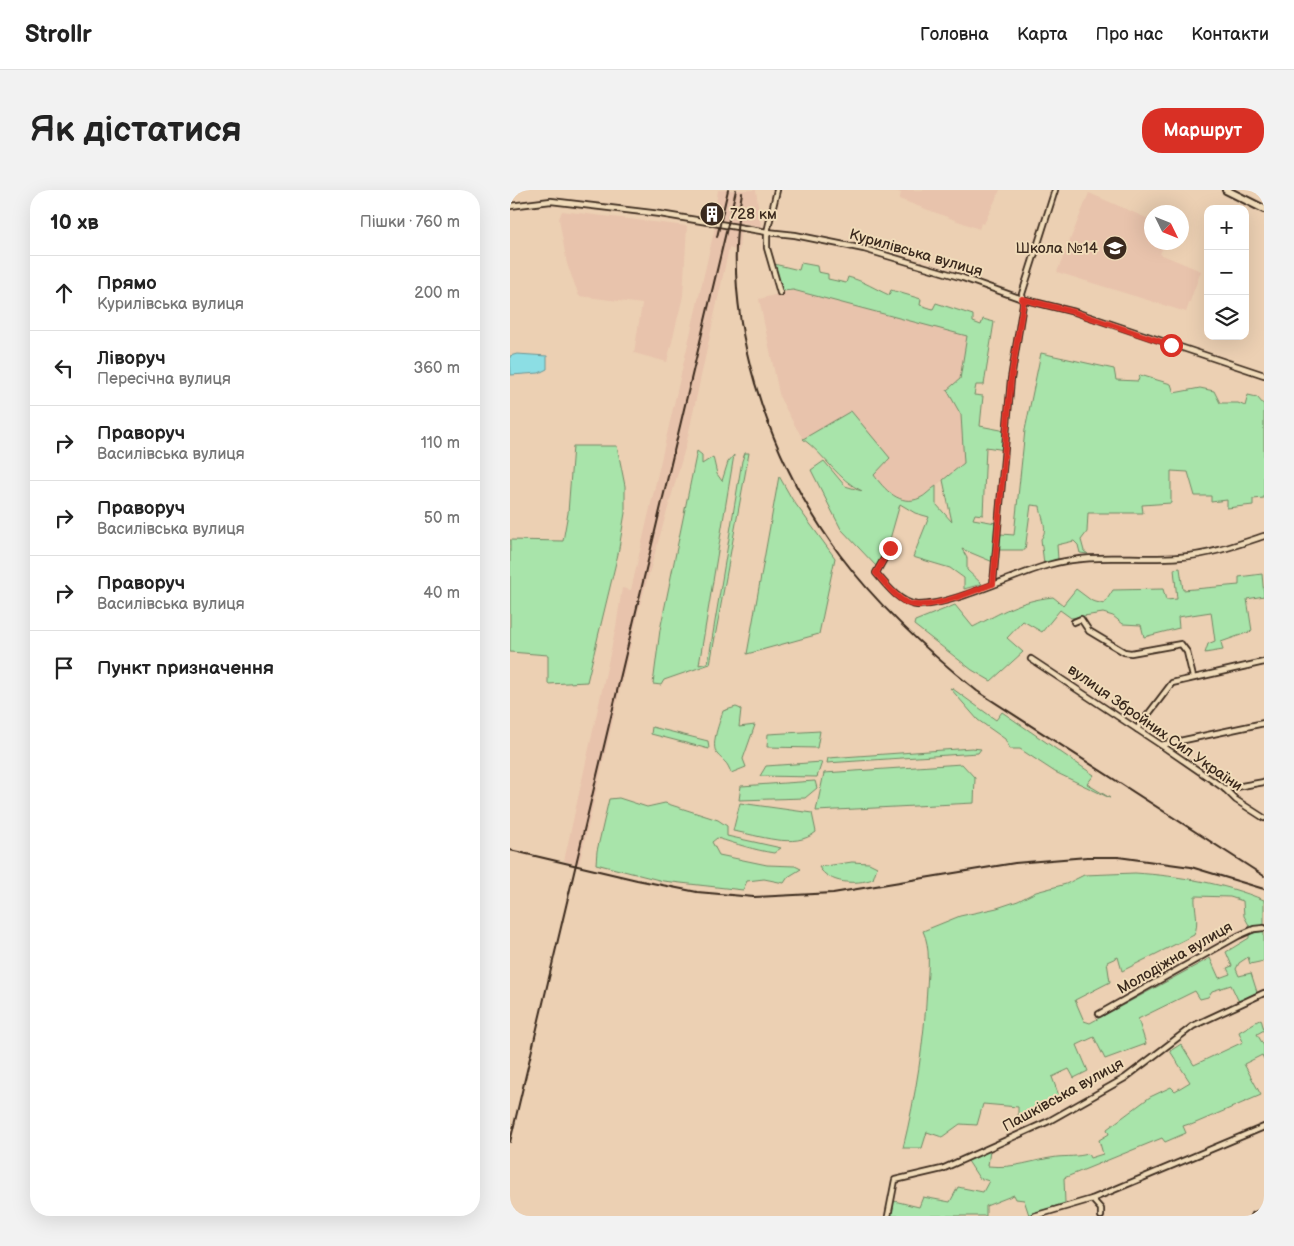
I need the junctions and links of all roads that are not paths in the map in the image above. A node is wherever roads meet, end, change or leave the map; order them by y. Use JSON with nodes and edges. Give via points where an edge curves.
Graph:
{"nodes":[{"id":1,"x":777,"y":190,"type":"edge"},
{"id":2,"x":1056,"y":190,"type":"edge"},
{"id":3,"x":1226,"y":190,"type":"edge"},
{"id":4,"x":510,"y":206,"type":"edge"},
{"id":5,"x":1264,"y":209,"type":"edge"},
{"id":6,"x":767,"y":232,"type":"junction"},
{"id":7,"x":780,"y":293,"type":"dead end"},
{"id":8,"x":1022,"y":299,"type":"junction"},
{"id":9,"x":1264,"y":375,"type":"edge"},
{"id":10,"x":1264,"y":536,"type":"edge"},
{"id":11,"x":890,"y":548,"type":"dead end"},
{"id":12,"x":993,"y":584,"type":"junction"},
{"id":13,"x":1074,"y":622,"type":"dead end"},
{"id":14,"x":1031,"y":659,"type":"dead end"},
{"id":15,"x":1264,"y":662,"type":"edge"},
{"id":16,"x":1193,"y":677,"type":"junction"},
{"id":17,"x":1264,"y":723,"type":"edge"},
{"id":18,"x":1137,"y":729,"type":"junction"},
{"id":19,"x":1161,"y":745,"type":"junction"},
{"id":20,"x":1264,"y":782,"type":"edge"},
{"id":21,"x":1225,"y":789,"type":"junction"},
{"id":22,"x":1264,"y":818,"type":"edge"},
{"id":23,"x":1264,"y":928,"type":"edge"},
{"id":24,"x":1264,"y":993,"type":"edge"},
{"id":25,"x":1099,"y":1014,"type":"dead end"},
{"id":26,"x":1264,"y":1127,"type":"edge"},
{"id":27,"x":1092,"y":1199,"type":"junction"},
{"id":28,"x":1264,"y":1212,"type":"edge"},
{"id":29,"x":888,"y":1216,"type":"edge"},
{"id":30,"x":1034,"y":1216,"type":"edge"},
{"id":31,"x":1101,"y":1216,"type":"edge"},
{"id":32,"x":1255,"y":1216,"type":"edge"}],
"edges":[{"from":1,"to":6,"type":"street"},
{"from":2,"to":8,"type":"street"},
{"from":3,"to":5,"type":"street"},
{"from":4,"to":6,"type":"street","name":"Курилівська вулиця","via":[[551,201],[660,214]]},
{"from":6,"to":7,"type":"street","via":[[768,257]]},
{"from":6,"to":8,"type":"street","name":"Курилівська вулиця","via":[[873,252]]},
{"from":8,"to":9,"type":"street","name":"Курилівська вулиця","via":[[1100,320]]},
{"from":8,"to":12,"type":"street","via":[[1011,379]]},
{"from":10,"to":12,"type":"street","via":[[1228,548],[1180,557],[1078,558]]},
{"from":11,"to":12,"type":"street","via":[[876,573],[906,602],[924,605],[949,600]]},
{"from":13,"to":16,"type":"street","via":[[1080,620],[1089,631],[1124,652],[1181,644],[1185,646]]},
{"from":14,"to":18,"type":"street","name":"вулиця Збройних Сил України"},
{"from":15,"to":16,"type":"street"},
{"from":16,"to":18,"type":"street","via":[[1172,683]]},
{"from":17,"to":19,"type":"street"},
{"from":18,"to":19,"type":"street","name":"вулиця Збройних Сил України"},
{"from":19,"to":21,"type":"street","name":"вулиця Збройних Сил України"},
{"from":20,"to":21,"type":"street"},
{"from":21,"to":22,"type":"street","name":"вулиця Збройних Сил України"},
{"from":23,"to":25,"type":"street","name":"Молодіжна вулиця","via":[[1254,928],[1238,936]]},
{"from":24,"to":29,"type":"street","name":"Пашківська вулиця","via":[[1193,1026],[1124,1078],[1049,1121],[942,1168],[895,1180]]},
{"from":26,"to":27,"type":"street"},
{"from":27,"to":30,"type":"street"},
{"from":27,"to":31,"type":"street","via":[[1101,1209]]},
{"from":28,"to":32,"type":"street"}]}
